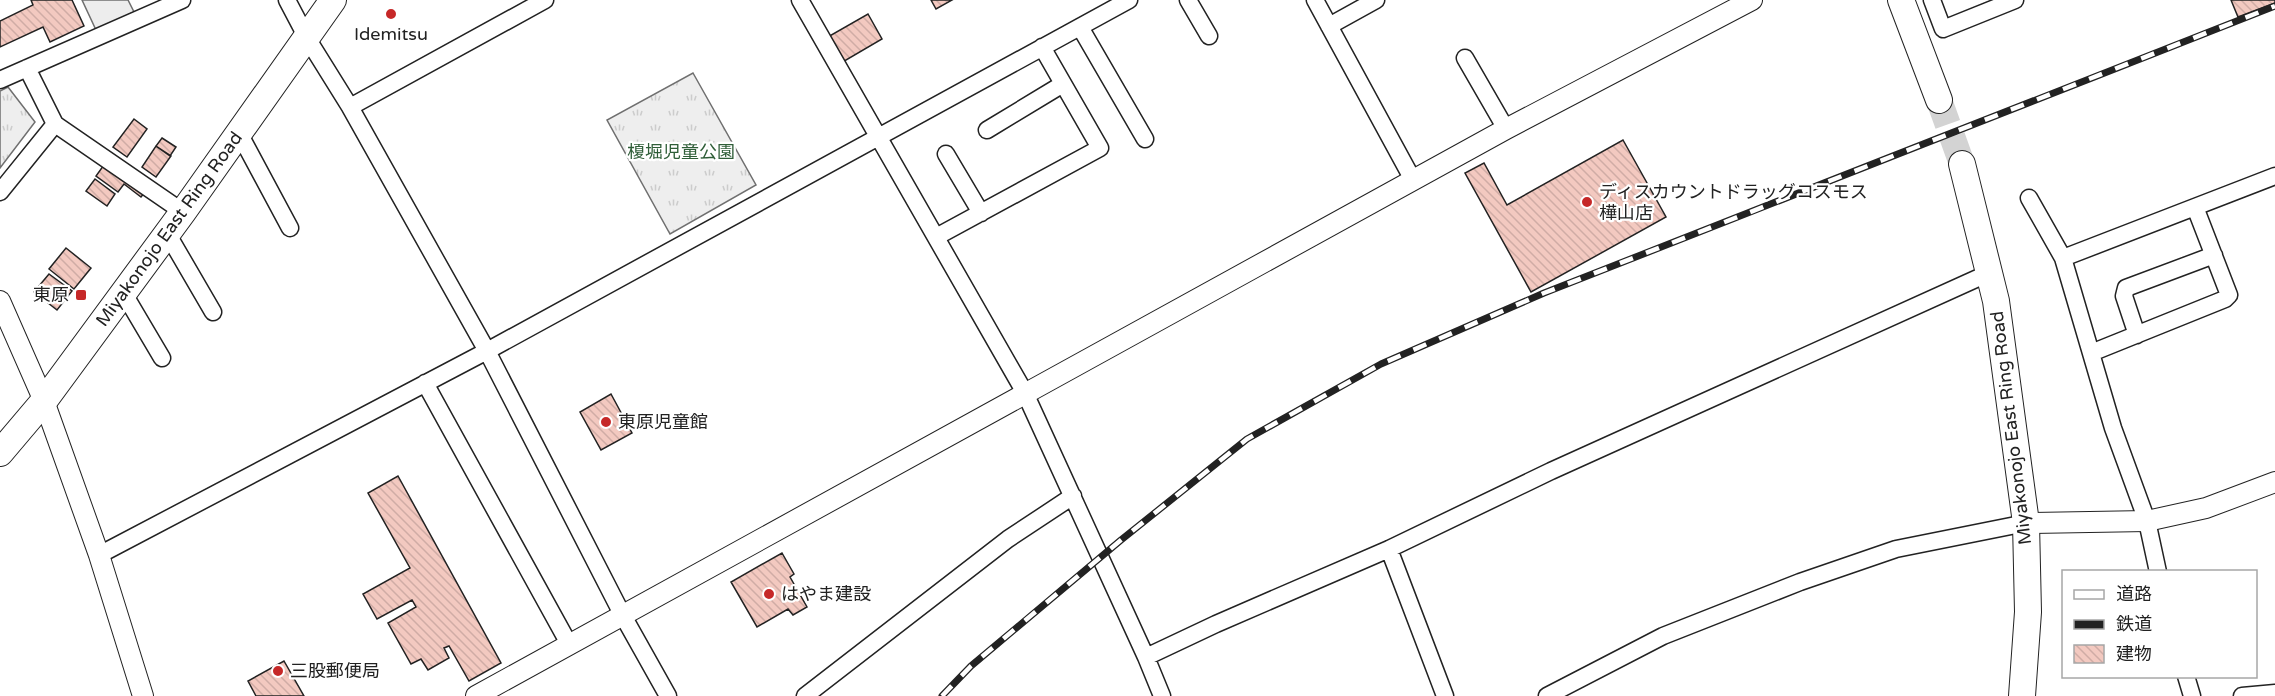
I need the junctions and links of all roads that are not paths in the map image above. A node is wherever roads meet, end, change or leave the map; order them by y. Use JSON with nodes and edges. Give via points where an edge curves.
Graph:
{"nodes":[{"id":1,"x":182,"y":0,"type":"edge"},
{"id":2,"x":287,"y":0,"type":"edge"},
{"id":3,"x":333,"y":0,"type":"edge"},
{"id":4,"x":545,"y":0,"type":"edge"},
{"id":5,"x":1129,"y":0,"type":"edge"},
{"id":6,"x":1188,"y":0,"type":"edge"},
{"id":7,"x":1315,"y":0,"type":"edge"},
{"id":8,"x":1752,"y":0,"type":"edge"},
{"id":9,"x":1901,"y":0,"type":"edge"},
{"id":10,"x":1932,"y":0,"type":"edge"},
{"id":11,"x":2015,"y":0,"type":"edge"},
{"id":12,"x":1369,"y":2,"type":"edge"},
{"id":13,"x":808,"y":3,"type":"edge"},
{"id":14,"x":1329,"y":26,"type":"junction"},
{"id":15,"x":1080,"y":27,"type":"junction"},
{"id":16,"x":1209,"y":36,"type":"dead end"},
{"id":17,"x":307,"y":38,"type":"junction"},
{"id":18,"x":1042,"y":47,"type":"junction"},
{"id":19,"x":1465,"y":58,"type":"dead end"},
{"id":20,"x":27,"y":68,"type":"junction"},
{"id":21,"x":0,"y":80,"type":"edge"},
{"id":22,"x":1063,"y":84,"type":"junction"},
{"id":23,"x":1939,"y":100,"type":"tunnel mouth"},
{"id":24,"x":350,"y":106,"type":"junction"},
{"id":25,"x":55,"y":124,"type":"junction"},
{"id":26,"x":1506,"y":129,"type":"junction"},
{"id":27,"x":987,"y":130,"type":"dead end"},
{"id":28,"x":239,"y":133,"type":"junction"},
{"id":29,"x":879,"y":137,"type":"junction"},
{"id":30,"x":1145,"y":139,"type":"dead end"},
{"id":31,"x":946,"y":154,"type":"dead end"},
{"id":32,"x":1962,"y":164,"type":"tunnel mouth"},
{"id":33,"x":2275,"y":176,"type":"edge"},
{"id":34,"x":1413,"y":180,"type":"junction"},
{"id":35,"x":0,"y":192,"type":"edge"},
{"id":36,"x":2029,"y":198,"type":"dead end"},
{"id":37,"x":2195,"y":207,"type":"junction"},
{"id":38,"x":183,"y":212,"type":"junction"},
{"id":39,"x":981,"y":213,"type":"junction"},
{"id":40,"x":290,"y":228,"type":"dead end"},
{"id":41,"x":167,"y":233,"type":"junction"},
{"id":42,"x":936,"y":237,"type":"junction"},
{"id":43,"x":2214,"y":255,"type":"junction"},
{"id":44,"x":2063,"y":258,"type":"junction"},
{"id":45,"x":1989,"y":273,"type":"junction"},
{"id":46,"x":123,"y":292,"type":"junction"},
{"id":47,"x":0,"y":300,"type":"edge"},
{"id":48,"x":213,"y":312,"type":"dead end"},
{"id":49,"x":2137,"y":335,"type":"junction"},
{"id":50,"x":487,"y":351,"type":"junction"},
{"id":51,"x":2091,"y":353,"type":"junction"},
{"id":52,"x":162,"y":358,"type":"dead end"},
{"id":53,"x":425,"y":383,"type":"junction"},
{"id":54,"x":1025,"y":393,"type":"junction"},
{"id":55,"x":44,"y":401,"type":"junction"},
{"id":56,"x":0,"y":453,"type":"edge"},
{"id":57,"x":2275,"y":482,"type":"edge"},
{"id":58,"x":1072,"y":496,"type":"junction"},
{"id":59,"x":2147,"y":520,"type":"junction"},
{"id":60,"x":2026,"y":523,"type":"junction"},
{"id":61,"x":1389,"y":549,"type":"junction"},
{"id":62,"x":99,"y":555,"type":"junction"},
{"id":63,"x":2157,"y":570,"type":"edge"},
{"id":64,"x":622,"y":614,"type":"junction"},
{"id":65,"x":569,"y":644,"type":"junction"},
{"id":66,"x":1146,"y":657,"type":"junction"},
{"id":67,"x":2187,"y":678,"type":"edge"},
{"id":68,"x":2275,"y":693,"type":"edge"},
{"id":69,"x":143,"y":696,"type":"edge"},
{"id":70,"x":476,"y":696,"type":"edge"},
{"id":71,"x":668,"y":696,"type":"edge"},
{"id":72,"x":805,"y":696,"type":"edge"},
{"id":73,"x":1162,"y":696,"type":"edge"},
{"id":74,"x":1445,"y":696,"type":"edge"},
{"id":75,"x":1547,"y":696,"type":"edge"},
{"id":76,"x":2022,"y":696,"type":"edge"},
{"id":77,"x":2192,"y":696,"type":"edge"},
{"id":78,"x":2242,"y":696,"type":"edge"}],
"edges":[{"from":1,"to":20,"type":"street"},
{"from":2,"to":17,"type":"street"},
{"from":3,"to":17,"type":"main road","name":"Miyakonojo East Ring Road"},
{"from":4,"to":24,"type":"street"},
{"from":5,"to":15,"type":"street"},
{"from":6,"to":16,"type":"street"},
{"from":7,"to":14,"type":"street"},
{"from":8,"to":26,"type":"street"},
{"from":9,"to":23,"type":"main road"},
{"from":10,"to":11,"type":"street","via":[[1943,29]]},
{"from":12,"to":14,"type":"street"},
{"from":13,"to":29,"type":"street"},
{"from":14,"to":34,"type":"street"},
{"from":15,"to":18,"type":"street"},
{"from":15,"to":30,"type":"street"},
{"from":17,"to":24,"type":"street"},
{"from":17,"to":28,"type":"main road","name":"Miyakonojo East Ring Road"},
{"from":18,"to":22,"type":"street"},
{"from":18,"to":29,"type":"street"},
{"from":19,"to":26,"type":"street"},
{"from":20,"to":21,"type":"street"},
{"from":20,"to":25,"type":"street"},
{"from":22,"to":27,"type":"street"},
{"from":22,"to":39,"type":"street","via":[[1100,148]]},
{"from":24,"to":50,"type":"street"},
{"from":25,"to":35,"type":"street"},
{"from":25,"to":38,"type":"street"},
{"from":26,"to":34,"type":"street"},
{"from":28,"to":38,"type":"main road","name":"Miyakonojo East Ring Road"},
{"from":28,"to":40,"type":"street"},
{"from":29,"to":42,"type":"street"},
{"from":29,"to":50,"type":"street"},
{"from":31,"to":39,"type":"street"},
{"from":32,"to":45,"type":"main road","name":"Miyakonojo East Ring Road"},
{"from":33,"to":37,"type":"street"},
{"from":34,"to":54,"type":"street"},
{"from":36,"to":44,"type":"street"},
{"from":37,"to":43,"type":"street"},
{"from":37,"to":44,"type":"street"},
{"from":38,"to":41,"type":"main road","name":"Miyakonojo East Ring Road"},
{"from":39,"to":42,"type":"street"},
{"from":41,"to":46,"type":"main road","name":"Miyakonojo East Ring Road"},
{"from":41,"to":48,"type":"street"},
{"from":42,"to":54,"type":"street"},
{"from":43,"to":49,"type":"street","via":[[2229,294],[2225,299]]},
{"from":43,"to":49,"type":"street","via":[[2126,288],[2124,296]]},
{"from":44,"to":51,"type":"street"},
{"from":45,"to":60,"type":"main road","name":"Miyakonojo East Ring Road"},
{"from":45,"to":61,"type":"street","via":[[1551,471]]},
{"from":46,"to":52,"type":"street"},
{"from":46,"to":55,"type":"main road","name":"Miyakonojo East Ring Road"},
{"from":47,"to":55,"type":"street"},
{"from":49,"to":51,"type":"street"},
{"from":50,"to":53,"type":"street"},
{"from":50,"to":64,"type":"street"},
{"from":51,"to":59,"type":"street"},
{"from":53,"to":62,"type":"street"},
{"from":53,"to":65,"type":"street"},
{"from":54,"to":58,"type":"street"},
{"from":54,"to":64,"type":"street"},
{"from":55,"to":56,"type":"main road","name":"Miyakonojo East Ring Road"},
{"from":55,"to":62,"type":"street"},
{"from":57,"to":59,"type":"street","via":[[2206,508]]},
{"from":58,"to":66,"type":"street"},
{"from":58,"to":72,"type":"street","via":[[1008,539]]},
{"from":59,"to":60,"type":"street"},
{"from":59,"to":63,"type":"street"},
{"from":60,"to":75,"type":"street","via":[[1896,549],[1800,582],[1663,636]]},
{"from":60,"to":76,"type":"main road","name":"Miyakonojo East Ring Road","via":[[2028,612]]},
{"from":61,"to":66,"type":"street"},
{"from":61,"to":74,"type":"street"},
{"from":62,"to":69,"type":"street"},
{"from":64,"to":65,"type":"street"},
{"from":64,"to":71,"type":"street"},
{"from":65,"to":70,"type":"street"},
{"from":66,"to":73,"type":"street"},
{"from":67,"to":77,"type":"street"},
{"from":68,"to":78,"type":"street"}]}
